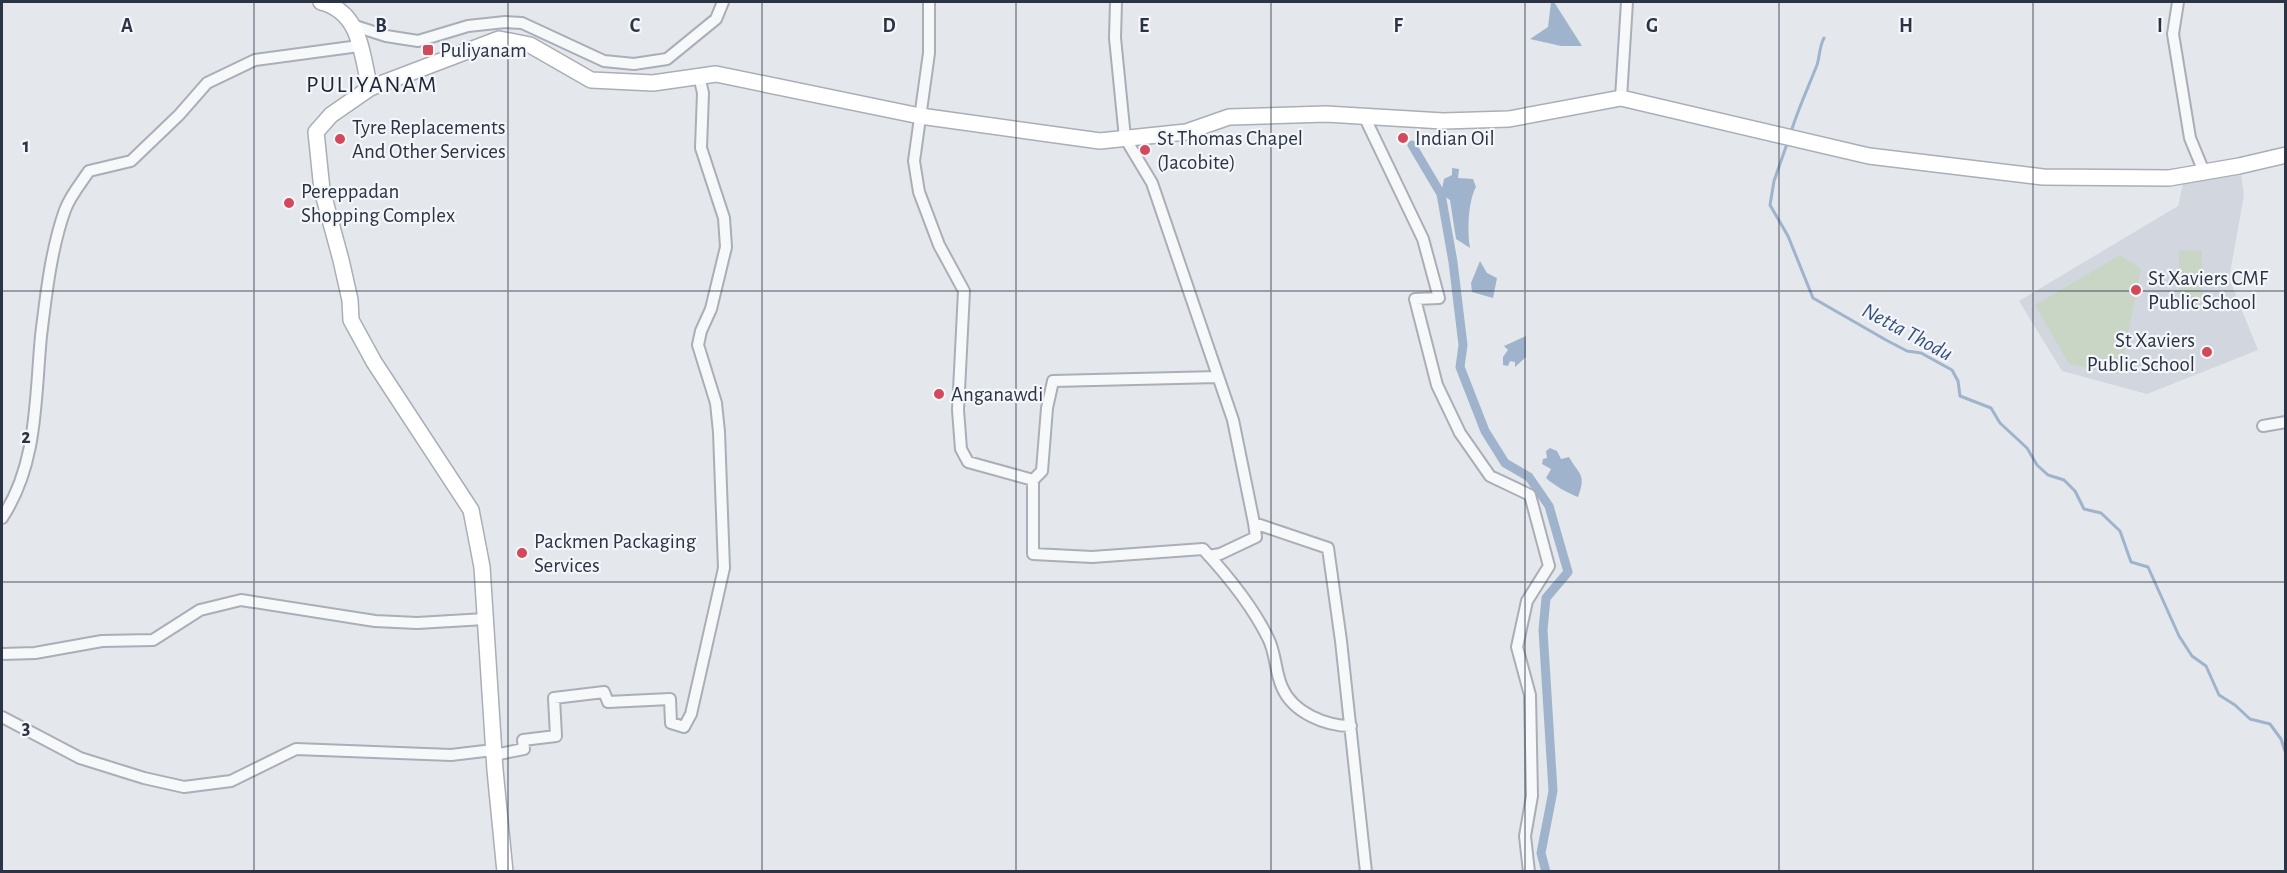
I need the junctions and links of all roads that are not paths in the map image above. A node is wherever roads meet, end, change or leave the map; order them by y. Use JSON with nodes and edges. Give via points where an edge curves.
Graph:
{"nodes":[{"id":1,"x":321,"y":2,"type":"edge"},
{"id":2,"x":723,"y":2,"type":"edge"},
{"id":3,"x":929,"y":2,"type":"edge"},
{"id":4,"x":1116,"y":2,"type":"edge"},
{"id":5,"x":1627,"y":2,"type":"edge"},
{"id":6,"x":2178,"y":2,"type":"edge"},
{"id":7,"x":355,"y":26,"type":"junction"},
{"id":8,"x":359,"y":46,"type":"junction"},
{"id":9,"x":699,"y":76,"type":"junction"},
{"id":10,"x":370,"y":88,"type":"junction"},
{"id":11,"x":1621,"y":98,"type":"junction"},
{"id":12,"x":920,"y":116,"type":"junction"},
{"id":13,"x":1364,"y":116,"type":"junction"},
{"id":14,"x":1125,"y":138,"type":"junction"},
{"id":15,"x":2286,"y":155,"type":"edge"},
{"id":16,"x":2204,"y":172,"type":"junction"},
{"id":17,"x":1218,"y":377,"type":"junction"},
{"id":18,"x":2286,"y":422,"type":"edge"},
{"id":19,"x":2263,"y":426,"type":"dead end"},
{"id":20,"x":1033,"y":480,"type":"junction"},
{"id":21,"x":2,"y":518,"type":"edge"},
{"id":22,"x":1254,"y":523,"type":"junction"},
{"id":23,"x":1209,"y":556,"type":"junction"},
{"id":24,"x":485,"y":619,"type":"junction"},
{"id":25,"x":2,"y":654,"type":"edge"},
{"id":26,"x":2,"y":717,"type":"edge"},
{"id":27,"x":1351,"y":726,"type":"junction"},
{"id":28,"x":494,"y":753,"type":"junction"},
{"id":29,"x":505,"y":872,"type":"edge"},
{"id":30,"x":1366,"y":872,"type":"edge"},
{"id":31,"x":1529,"y":872,"type":"edge"}],
"edges":[{"from":1,"to":7,"type":"main road","via":[[336,5]]},
{"from":2,"to":7,"type":"street","via":[[716,19],[667,59],[634,64],[604,61],[522,23],[468,26],[418,41]]},
{"from":3,"to":12,"type":"street","via":[[929,53]]},
{"from":4,"to":14,"type":"street","via":[[1115,38]]},
{"from":5,"to":11,"type":"street"},
{"from":6,"to":16,"type":"street","via":[[2173,34],[2190,138]]},
{"from":7,"to":8,"type":"main road"},
{"from":8,"to":10,"type":"main road"},
{"from":8,"to":21,"type":"street","via":[[255,60],[207,83],[131,161],[89,171],[65,209],[41,336],[36,413],[25,471]]},
{"from":9,"to":10,"type":"main road","via":[[653,83],[591,80],[530,45],[500,39]]},
{"from":9,"to":12,"type":"main road","via":[[716,74]]},
{"from":9,"to":28,"type":"street","via":[[703,93],[701,148],[724,218],[726,247],[698,345],[716,403],[724,568],[691,714],[684,727],[671,723],[670,699],[608,702],[604,692],[554,698],[556,736],[524,740],[524,749]]},
{"from":10,"to":24,"type":"main road","via":[[331,115],[316,132],[322,190],[350,300],[351,320],[471,510],[482,567]]},
{"from":11,"to":13,"type":"main road","via":[[1509,119],[1443,121]]},
{"from":11,"to":16,"type":"main road","via":[[1869,156],[2043,177],[2169,178]]},
{"from":12,"to":14,"type":"main road","via":[[1100,141]]},
{"from":12,"to":20,"type":"street","via":[[914,160],[919,192],[939,245],[964,291],[958,410],[961,449],[968,462]]},
{"from":13,"to":14,"type":"main road","via":[[1229,117],[1186,132]]},
{"from":13,"to":31,"type":"street","via":[[1423,239],[1439,298],[1415,299],[1437,385],[1460,433],[1490,476],[1530,495],[1549,566],[1527,601],[1517,647],[1530,695],[1532,796],[1525,836]]},
{"from":14,"to":17,"type":"street","via":[[1152,183]]},
{"from":15,"to":16,"type":"main road"},
{"from":17,"to":20,"type":"street","via":[[1053,381],[1042,471]]},
{"from":17,"to":22,"type":"street","via":[[1233,420]]},
{"from":18,"to":19,"type":"street"},
{"from":20,"to":23,"type":"street","via":[[1033,554],[1092,557],[1203,549]]},
{"from":22,"to":23,"type":"street","via":[[1256,537]]},
{"from":22,"to":27,"type":"street","via":[[1328,548]]},
{"from":23,"to":27,"type":"street","via":[[1228,576],[1269,639],[1282,689],[1316,719],[1334,726]]},
{"from":24,"to":25,"type":"street","via":[[375,621],[241,600],[200,610],[153,640],[102,641],[35,653]]},
{"from":24,"to":28,"type":"main road"},
{"from":26,"to":28,"type":"street","via":[[80,758],[184,787],[231,781],[296,749]]},
{"from":27,"to":30,"type":"street"},
{"from":28,"to":29,"type":"main road"}]}
